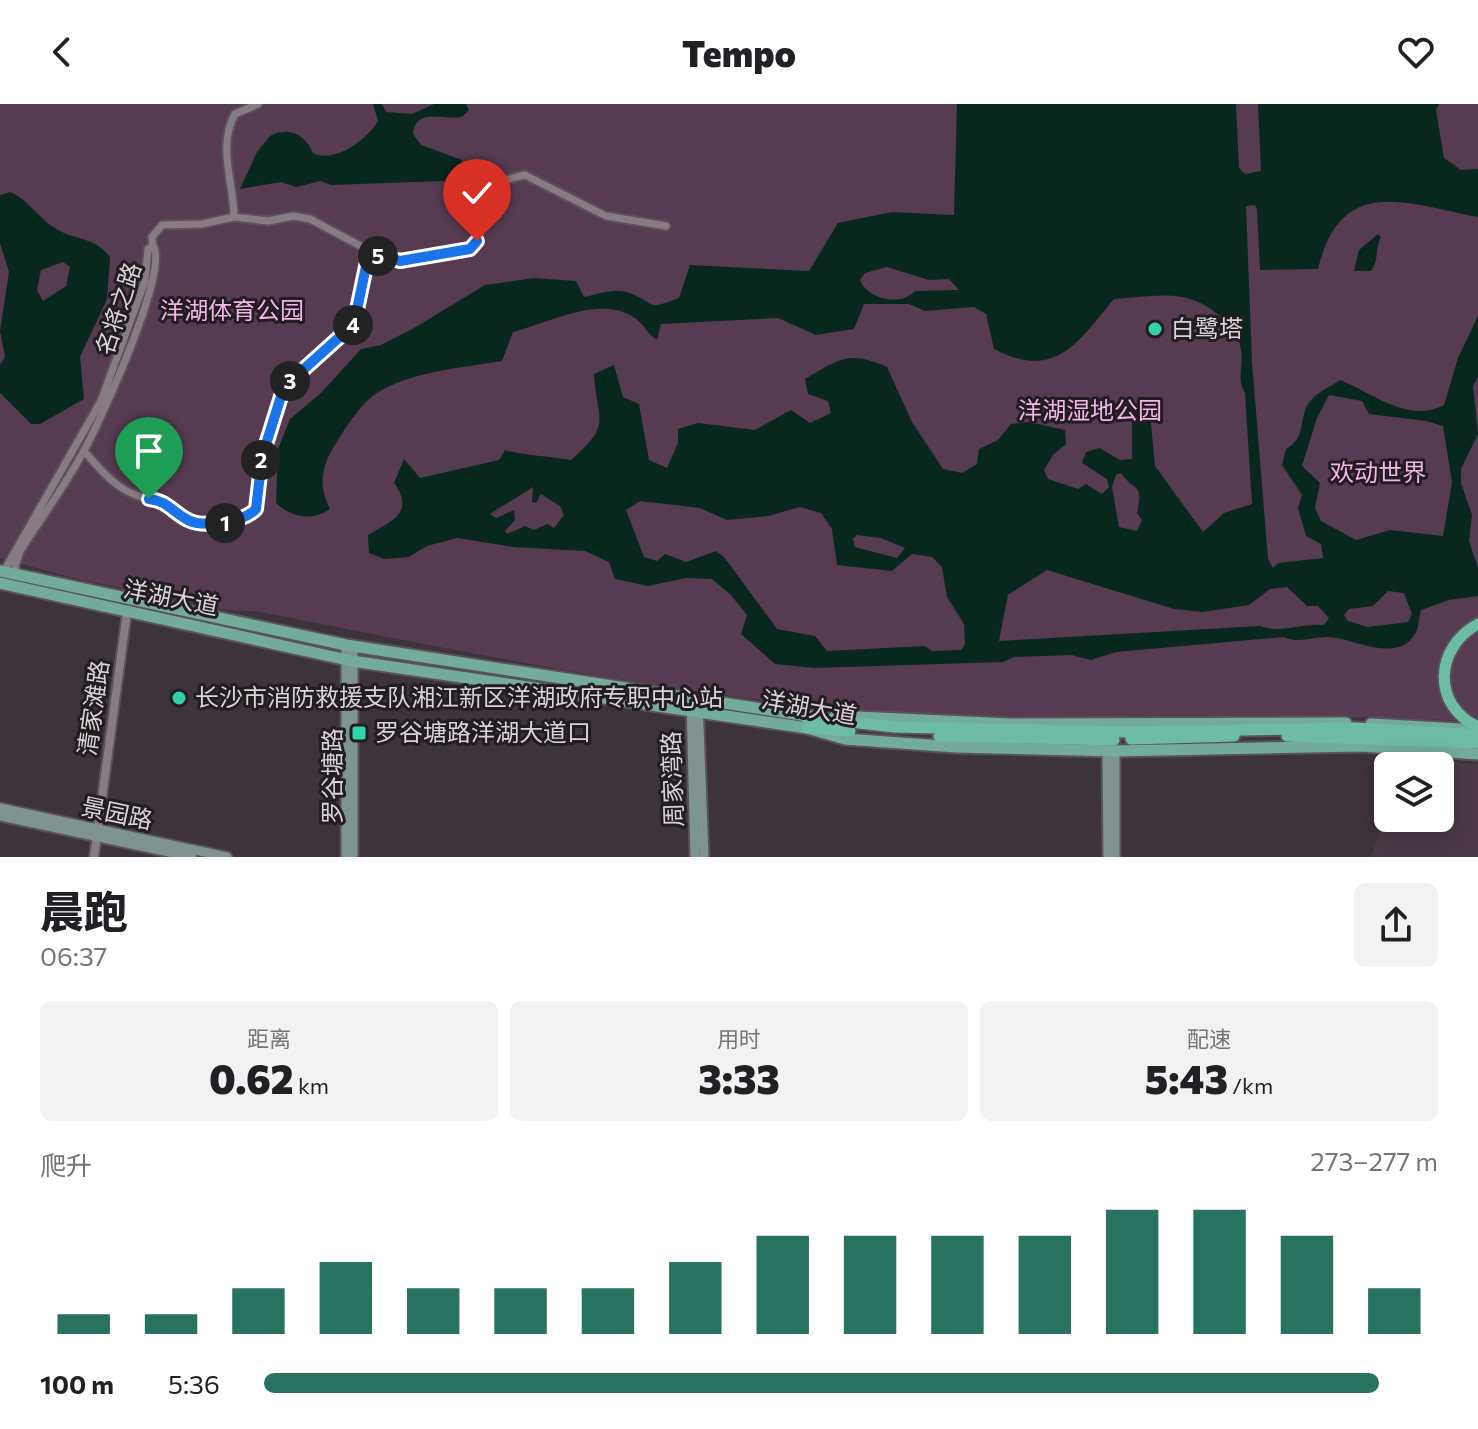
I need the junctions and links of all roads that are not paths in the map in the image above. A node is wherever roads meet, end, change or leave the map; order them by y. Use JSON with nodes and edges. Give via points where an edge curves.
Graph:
{"nodes":[{"id":1,"x":258,"y":104,"type":"edge"},
{"id":2,"x":234,"y":217,"type":"junction"},
{"id":3,"x":666,"y":226,"type":"dead end"},
{"id":4,"x":153,"y":246,"type":"junction"},
{"id":5,"x":369,"y":252,"type":"junction"},
{"id":6,"x":84,"y":451,"type":"junction"},
{"id":7,"x":1,"y":575,"type":"edge"},
{"id":8,"x":17,"y":576,"type":"junction"},
{"id":9,"x":129,"y":613,"type":"junction"},
{"id":10,"x":1478,"y":624,"type":"edge"},
{"id":11,"x":350,"y":646,"type":"junction"},
{"id":12,"x":349,"y":660,"type":"junction"},
{"id":13,"x":694,"y":706,"type":"junction"},
{"id":14,"x":806,"y":722,"type":"junction"},
{"id":15,"x":1478,"y":730,"type":"edge"},
{"id":16,"x":894,"y":731,"type":"junction"},
{"id":17,"x":1478,"y":743,"type":"edge"},
{"id":18,"x":1111,"y":751,"type":"junction"},
{"id":19,"x":1478,"y":754,"type":"edge"},
{"id":20,"x":0,"y":808,"type":"edge"},
{"id":21,"x":0,"y":816,"type":"edge"},
{"id":22,"x":98,"y":834,"type":"junction"},
{"id":23,"x":95,"y":857,"type":"edge"},
{"id":24,"x":192,"y":857,"type":"edge"},
{"id":25,"x":227,"y":857,"type":"edge"},
{"id":26,"x":346,"y":857,"type":"edge"},
{"id":27,"x":353,"y":857,"type":"edge"},
{"id":28,"x":695,"y":857,"type":"edge"},
{"id":29,"x":704,"y":857,"type":"edge"},
{"id":30,"x":1108,"y":857,"type":"edge"},
{"id":31,"x":1115,"y":857,"type":"edge"}],
"edges":[{"from":1,"to":2,"type":"street","via":[[235,114],[229,131],[227,170]]},
{"from":2,"to":4,"type":"street","via":[[162,225],[152,237]]},
{"from":2,"to":5,"type":"street","via":[[310,219]]},
{"from":3,"to":5,"type":"street","via":[[606,216],[525,175],[505,180],[495,192],[470,249],[400,261]]},
{"from":4,"to":6,"type":"street","name":"名将之路","via":[[157,262],[133,339]]},
{"from":4,"to":7,"type":"street","name":"名将之路","via":[[101,401]]},
{"from":5,"to":6,"type":"street","via":[[354,324],[284,387],[270,425],[256,509],[250,515],[226,523],[187,520],[163,501],[119,486]]},
{"from":6,"to":8,"type":"street","name":"名将之路","via":[[20,551]]},
{"from":7,"to":8,"type":"main road","name":"洋湖大道"},
{"from":7,"to":9,"type":"main road","name":"洋湖大道"},
{"from":8,"to":11,"type":"main road","name":"洋湖大道"},
{"from":9,"to":12,"type":"main road","name":"洋湖大道"},
{"from":9,"to":22,"type":"street","name":"清家滩路"},
{"from":10,"to":15,"type":"highway","via":[[1454,643],[1443,674],[1453,706]]},
{"from":11,"to":12,"type":"main road"},
{"from":11,"to":13,"type":"main road","name":"洋湖大道"},
{"from":12,"to":13,"type":"main road","name":"洋湖大道"},
{"from":12,"to":26,"type":"main road","name":"罗谷塘路"},
{"from":12,"to":27,"type":"main road","name":"罗谷塘路"},
{"from":13,"to":14,"type":"main road","name":"洋湖大道"},
{"from":13,"to":28,"type":"main road","name":"周家湾路"},
{"from":13,"to":29,"type":"main road","name":"周家湾路"},
{"from":14,"to":15,"type":"main road","name":"洋湖大道","via":[[1292,722]]},
{"from":14,"to":16,"type":"highway"},
{"from":14,"to":18,"type":"main road","name":"洋湖大道","via":[[845,739]]},
{"from":15,"to":16,"type":"highway"},
{"from":16,"to":17,"type":"highway","via":[[1027,740],[1283,736]]},
{"from":18,"to":19,"type":"main road","name":"洋湖大道","via":[[1361,746]]},
{"from":18,"to":30,"type":"main road"},
{"from":18,"to":31,"type":"main road"},
{"from":20,"to":22,"type":"main road","name":"景园路"},
{"from":21,"to":22,"type":"main road","name":"景园路"},
{"from":22,"to":23,"type":"street","name":"清家滩路"},
{"from":22,"to":24,"type":"main road","name":"景园路"},
{"from":22,"to":25,"type":"main road","name":"景园路"}]}
